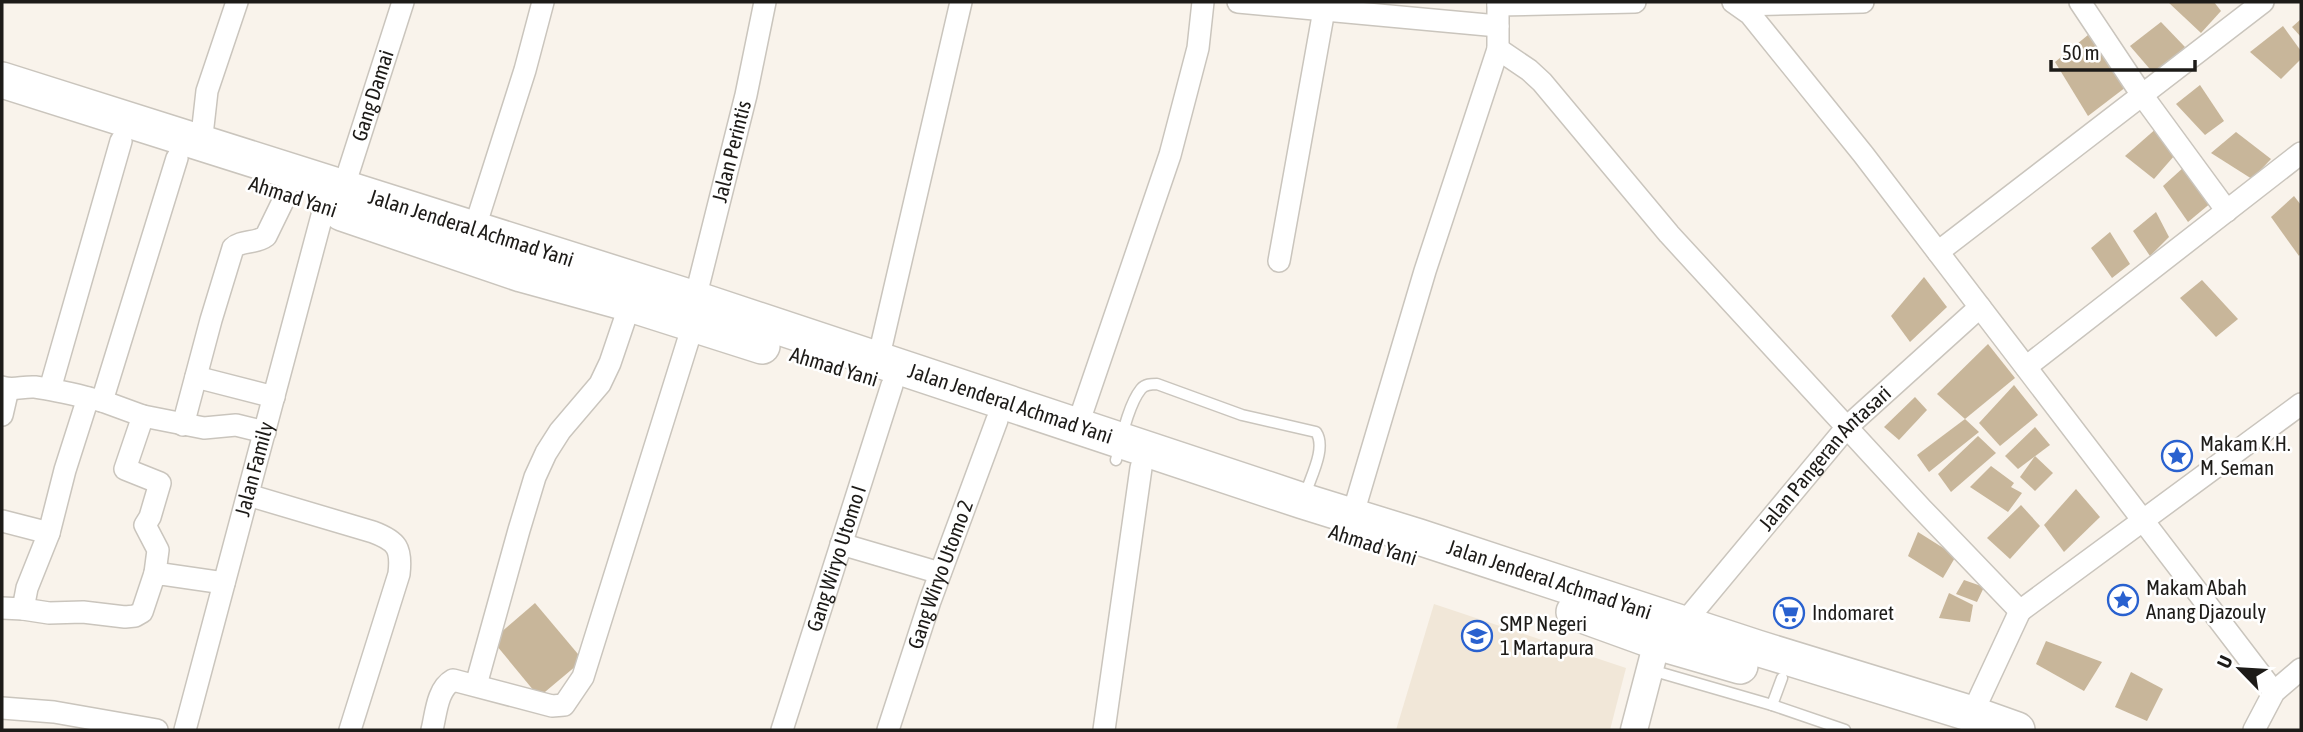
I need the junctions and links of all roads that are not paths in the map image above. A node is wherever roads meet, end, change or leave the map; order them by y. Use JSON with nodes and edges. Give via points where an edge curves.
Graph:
{"nodes":[{"id":1,"x":237,"y":2,"type":"edge"},
{"id":2,"x":403,"y":2,"type":"edge"},
{"id":3,"x":543,"y":2,"type":"edge"},
{"id":4,"x":765,"y":2,"type":"edge"},
{"id":5,"x":961,"y":2,"type":"edge"},
{"id":6,"x":1203,"y":2,"type":"edge"},
{"id":7,"x":1238,"y":2,"type":"edge"},
{"id":8,"x":1635,"y":2,"type":"edge"},
{"id":9,"x":1863,"y":2,"type":"edge"},
{"id":10,"x":2080,"y":2,"type":"edge"},
{"id":11,"x":2263,"y":2,"type":"edge"},
{"id":12,"x":1736,"y":3,"type":"edge"},
{"id":13,"x":1324,"y":10,"type":"junction"},
{"id":14,"x":1498,"y":11,"type":"edge"},
{"id":15,"x":1498,"y":49,"type":"junction"},
{"id":16,"x":2,"y":80,"type":"edge"},
{"id":17,"x":2142,"y":95,"type":"junction"},
{"id":18,"x":2,"y":103,"type":"edge"},
{"id":19,"x":121,"y":141,"type":"junction"},
{"id":20,"x":189,"y":151,"type":"junction"},
{"id":21,"x":2301,"y":153,"type":"edge"},
{"id":22,"x":286,"y":195,"type":"junction"},
{"id":23,"x":334,"y":198,"type":"junction"},
{"id":24,"x":2227,"y":211,"type":"junction"},
{"id":25,"x":474,"y":230,"type":"junction"},
{"id":26,"x":1938,"y":252,"type":"junction"},
{"id":27,"x":1279,"y":261,"type":"dead end"},
{"id":28,"x":561,"y":270,"type":"junction"},
{"id":29,"x":612,"y":290,"type":"junction"},
{"id":30,"x":1980,"y":307,"type":"junction"},
{"id":31,"x":694,"y":312,"type":"junction"},
{"id":32,"x":2026,"y":367,"type":"junction"},
{"id":33,"x":885,"y":373,"type":"junction"},
{"id":34,"x":196,"y":377,"type":"junction"},
{"id":35,"x":5,"y":388,"type":"edge"},
{"id":36,"x":50,"y":389,"type":"junction"},
{"id":37,"x":274,"y":397,"type":"junction"},
{"id":38,"x":95,"y":399,"type":"junction"},
{"id":39,"x":2301,"y":404,"type":"edge"},
{"id":40,"x":2,"y":415,"type":"edge"},
{"id":41,"x":143,"y":416,"type":"junction"},
{"id":42,"x":997,"y":420,"type":"junction"},
{"id":43,"x":184,"y":425,"type":"junction"},
{"id":44,"x":1077,"y":427,"type":"junction"},
{"id":45,"x":1847,"y":427,"type":"junction"},
{"id":46,"x":265,"y":432,"type":"junction"},
{"id":47,"x":1126,"y":456,"type":"junction"},
{"id":48,"x":248,"y":495,"type":"junction"},
{"id":49,"x":1303,"y":501,"type":"junction"},
{"id":50,"x":1352,"y":517,"type":"junction"},
{"id":51,"x":2,"y":521,"type":"edge"},
{"id":52,"x":2145,"y":521,"type":"junction"},
{"id":53,"x":49,"y":533,"type":"junction"},
{"id":54,"x":841,"y":544,"type":"junction"},
{"id":55,"x":155,"y":573,"type":"junction"},
{"id":56,"x":940,"y":573,"type":"junction"},
{"id":57,"x":224,"y":583,"type":"junction"},
{"id":58,"x":12,"y":609,"type":"edge"},
{"id":59,"x":2020,"y":611,"type":"junction"},
{"id":60,"x":1664,"y":645,"type":"junction"},
{"id":61,"x":2301,"y":669,"type":"edge"},
{"id":62,"x":476,"y":685,"type":"junction"},
{"id":63,"x":2274,"y":692,"type":"junction"},
{"id":64,"x":1851,"y":697,"type":"edge"},
{"id":65,"x":2,"y":708,"type":"edge"},
{"id":66,"x":52,"y":721,"type":"edge"},
{"id":67,"x":1958,"y":722,"type":"edge"},
{"id":68,"x":158,"y":730,"type":"edge"},
{"id":69,"x":186,"y":730,"type":"edge"},
{"id":70,"x":350,"y":730,"type":"edge"},
{"id":71,"x":432,"y":730,"type":"edge"},
{"id":72,"x":782,"y":730,"type":"edge"},
{"id":73,"x":888,"y":730,"type":"edge"},
{"id":74,"x":1104,"y":730,"type":"edge"},
{"id":75,"x":1634,"y":730,"type":"edge"},
{"id":76,"x":2017,"y":730,"type":"edge"},
{"id":77,"x":2254,"y":730,"type":"edge"}],
"edges":[{"from":1,"to":20,"type":"street"},
{"from":2,"to":23,"type":"street","name":"Gang Damai"},
{"from":3,"to":25,"type":"street"},
{"from":4,"to":31,"type":"street","name":"Jalan Perintis"},
{"from":5,"to":33,"type":"street","name":"Gang Wiryo Utomo I"},
{"from":6,"to":44,"type":"street","via":[[1198,48],[1170,155]]},
{"from":7,"to":13,"type":"street"},
{"from":8,"to":14,"type":"street"},
{"from":9,"to":12,"type":"street"},
{"from":10,"to":17,"type":"street"},
{"from":11,"to":17,"type":"street"},
{"from":12,"to":26,"type":"street","via":[[1759,25]]},
{"from":13,"to":14,"type":"street"},
{"from":13,"to":27,"type":"street"},
{"from":14,"to":15,"type":"street"},
{"from":15,"to":45,"type":"street","via":[[1542,82],[1669,234]]},
{"from":15,"to":50,"type":"street","via":[[1425,271]]},
{"from":16,"to":20,"type":"highway","name":"Jalan Jenderal Achmad Yani"},
{"from":17,"to":24,"type":"street"},
{"from":17,"to":26,"type":"street"},
{"from":18,"to":19,"type":"highway","name":"Ahmad Yani"},
{"from":19,"to":20,"type":"highway","name":"Ahmad Yani"},
{"from":19,"to":36,"type":"street"},
{"from":20,"to":22,"type":"highway","name":"Ahmad Yani"},
{"from":20,"to":23,"type":"highway","name":"Jalan Jenderal Achmad Yani"},
{"from":20,"to":38,"type":"street"},
{"from":21,"to":24,"type":"street"},
{"from":22,"to":23,"type":"highway","name":"Ahmad Yani"},
{"from":22,"to":34,"type":"street","via":[[266,236],[233,248]]},
{"from":23,"to":25,"type":"highway","name":"Jalan Jenderal Achmad Yani"},
{"from":23,"to":28,"type":"highway","name":"Ahmad Yani","via":[[521,274]]},
{"from":23,"to":37,"type":"street","name":"Jalan Family"},
{"from":24,"to":32,"type":"street"},
{"from":25,"to":28,"type":"highway","name":"Jalan Jenderal Achmad Yani"},
{"from":26,"to":30,"type":"street"},
{"from":28,"to":29,"type":"highway","name":"Ahmad Yani"},
{"from":29,"to":31,"type":"highway","name":"Jalan Jenderal Achmad Yani"},
{"from":29,"to":62,"type":"street","via":[[610,363],[600,384],[560,431],[536,477]]},
{"from":30,"to":32,"type":"street"},
{"from":30,"to":45,"type":"street","name":"Jalan Pangeran Antasari"},
{"from":31,"to":33,"type":"highway","name":"Jalan Jenderal Achmad Yani"},
{"from":31,"to":62,"type":"street","name":"Jalan Perintis","via":[[583,677],[564,705],[552,706]]},
{"from":32,"to":52,"type":"street"},
{"from":33,"to":42,"type":"highway","name":"Ahmad Yani"},
{"from":33,"to":44,"type":"highway","name":"Jalan Jenderal Achmad Yani"},
{"from":33,"to":54,"type":"street","name":"Gang Wiryo Utomo I"},
{"from":34,"to":37,"type":"street"},
{"from":34,"to":43,"type":"street"},
{"from":35,"to":36,"type":"street"},
{"from":35,"to":40,"type":"street"},
{"from":36,"to":38,"type":"street"},
{"from":37,"to":46,"type":"street","name":"Jalan Family"},
{"from":38,"to":41,"type":"street"},
{"from":38,"to":53,"type":"street","via":[[65,470]]},
{"from":39,"to":52,"type":"street"},
{"from":41,"to":43,"type":"street"},
{"from":41,"to":55,"type":"street","via":[[119,467],[160,483],[145,525],[158,550]]},
{"from":42,"to":47,"type":"highway","name":"Ahmad Yani"},
{"from":42,"to":56,"type":"street","name":"Gang Wiryo Utomo 2"},
{"from":43,"to":46,"type":"street","via":[[236,425]]},
{"from":44,"to":47,"type":"highway","name":"Jalan Jenderal Achmad Yani"},
{"from":45,"to":59,"type":"street"},
{"from":45,"to":60,"type":"street","name":"Jalan Pangeran Antasari"},
{"from":46,"to":48,"type":"street","name":"Jalan Family"},
{"from":47,"to":49,"type":"highway","name":"Jalan Jenderal Achmad Yani"},
{"from":47,"to":49,"type":"lane","via":[[1131,409],[1140,389],[1157,384],[1242,415],[1316,432],[1319,450]]},
{"from":47,"to":60,"type":"highway","name":"Ahmad Yani"},
{"from":47,"to":74,"type":"street"},
{"from":48,"to":57,"type":"street","name":"Jalan Family"},
{"from":48,"to":70,"type":"street","via":[[391,539],[401,558]]},
{"from":49,"to":50,"type":"highway","name":"Jalan Jenderal Achmad Yani"},
{"from":50,"to":60,"type":"highway","name":"Jalan Jenderal Achmad Yani"},
{"from":51,"to":53,"type":"street"},
{"from":52,"to":59,"type":"street"},
{"from":52,"to":63,"type":"street"},
{"from":53,"to":58,"type":"street","via":[[27,588]]},
{"from":54,"to":56,"type":"street"},
{"from":54,"to":72,"type":"street","name":"Gang Wiryo Utomo I"},
{"from":55,"to":57,"type":"street"},
{"from":55,"to":58,"type":"street","via":[[142,612],[135,616]]},
{"from":56,"to":73,"type":"street","name":"Gang Wiryo Utomo 2"},
{"from":57,"to":69,"type":"street","name":"Jalan Family"},
{"from":59,"to":67,"type":"street"},
{"from":60,"to":64,"type":"highway","name":"Jalan Jenderal Achmad Yani"},
{"from":60,"to":64,"type":"highway","name":"Ahmad Yani","via":[[1777,692]]},
{"from":60,"to":75,"type":"street"},
{"from":61,"to":63,"type":"street"},
{"from":62,"to":71,"type":"street","via":[[448,684]]},
{"from":63,"to":77,"type":"street"},
{"from":64,"to":67,"type":"highway","name":"Jalan Jenderal Achmad Yani"},
{"from":65,"to":66,"type":"street"},
{"from":66,"to":68,"type":"street"},
{"from":67,"to":76,"type":"highway","name":"Jalan Jenderal Achmad Yani"}]}
